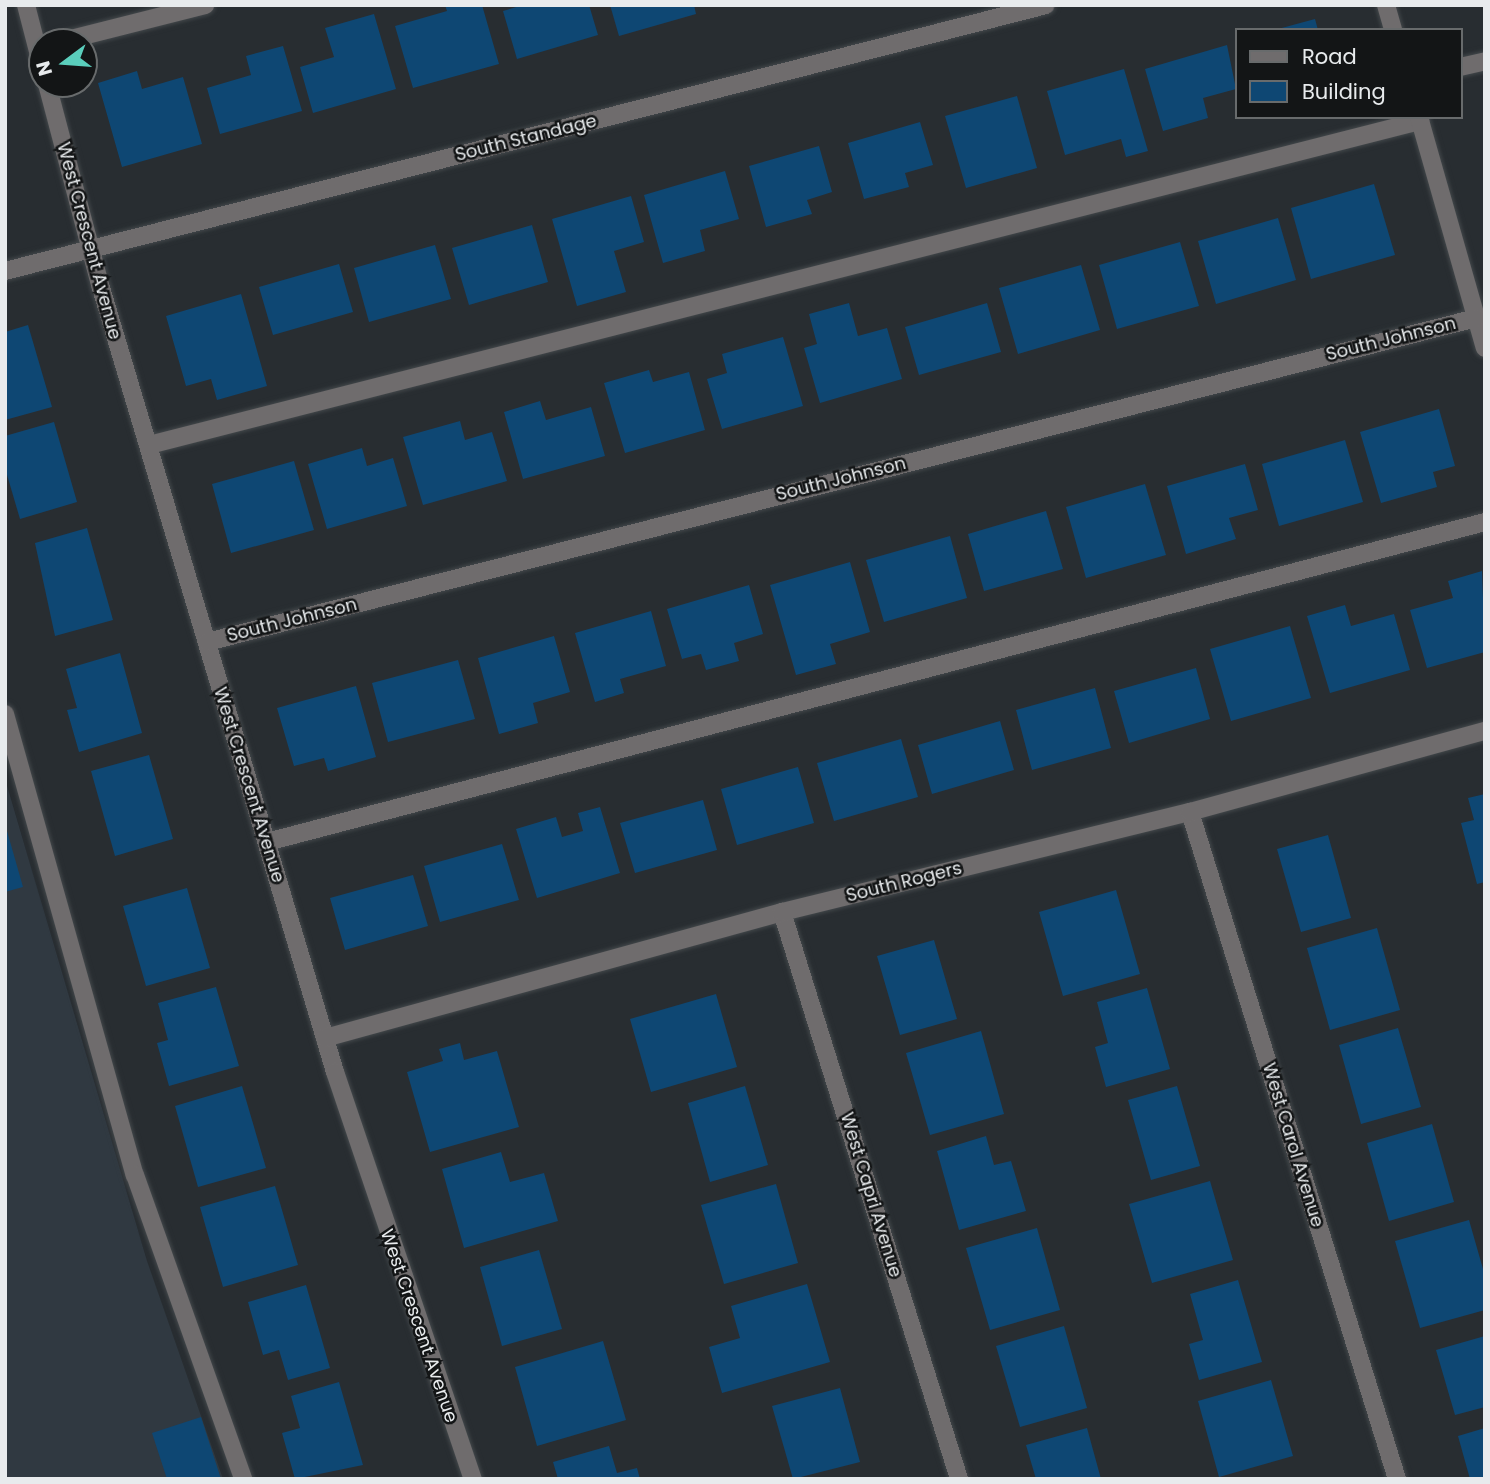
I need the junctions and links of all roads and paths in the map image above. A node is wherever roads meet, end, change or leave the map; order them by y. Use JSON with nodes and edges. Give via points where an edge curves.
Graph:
{"nodes":[{"id":1,"x":26,"y":5,"type":"edge"},
{"id":2,"x":205,"y":5,"type":"edge"},
{"id":3,"x":1046,"y":5,"type":"edge"},
{"id":4,"x":1386,"y":5,"type":"edge"},
{"id":5,"x":33,"y":28,"type":"edge"},
{"id":6,"x":1392,"y":28,"type":"edge"},
{"id":7,"x":98,"y":32,"type":"edge"},
{"id":8,"x":1485,"y":61,"type":"edge"},
{"id":9,"x":1462,"y":67,"type":"edge"},
{"id":10,"x":51,"y":98,"type":"edge"},
{"id":11,"x":1419,"y":119,"type":"edge"},
{"id":12,"x":90,"y":250,"type":"junction"},
{"id":13,"x":5,"y":271,"type":"edge"},
{"id":14,"x":1476,"y":318,"type":"junction"},
{"id":15,"x":1485,"y":348,"type":"edge"},
{"id":16,"x":149,"y":445,"type":"junction"},
{"id":17,"x":1485,"y":522,"type":"edge"},
{"id":18,"x":207,"y":642,"type":"junction"},
{"id":19,"x":5,"y":714,"type":"edge"},
{"id":20,"x":1485,"y":731,"type":"edge"},
{"id":21,"x":1190,"y":812,"type":"junction"},
{"id":22,"x":267,"y":842,"type":"junction"},
{"id":23,"x":782,"y":912,"type":"junction"},
{"id":24,"x":325,"y":1038,"type":"junction"},
{"id":25,"x":243,"y":1479,"type":"edge"},
{"id":26,"x":473,"y":1479,"type":"edge"},
{"id":27,"x":959,"y":1479,"type":"edge"},
{"id":28,"x":1396,"y":1479,"type":"edge"}],
"edges":[{"from":1,"to":5,"type":"street"},
{"from":2,"to":7,"type":"street"},
{"from":3,"to":12,"type":"street","name":"South Standage"},
{"from":4,"to":6,"type":"street"},
{"from":8,"to":9,"type":"street"},
{"from":10,"to":12,"type":"street","name":"West Crescent Avenue"},
{"from":11,"to":14,"type":"street"},
{"from":11,"to":16,"type":"street"},
{"from":12,"to":13,"type":"street","name":"South Standage"},
{"from":12,"to":16,"type":"street","name":"West Crescent Avenue"},
{"from":14,"to":15,"type":"street"},
{"from":14,"to":18,"type":"street","name":"South Johnson"},
{"from":16,"to":18,"type":"street","name":"West Crescent Avenue"},
{"from":17,"to":22,"type":"street"},
{"from":18,"to":22,"type":"street","name":"West Crescent Avenue"},
{"from":19,"to":25,"type":"street","via":[[135,1175]]},
{"from":20,"to":21,"type":"street","name":"South Rogers"},
{"from":21,"to":23,"type":"street","name":"South Rogers"},
{"from":21,"to":28,"type":"street","name":"West Carol Avenue"},
{"from":22,"to":24,"type":"street","name":"West Crescent Avenue"},
{"from":23,"to":24,"type":"street","name":"South Rogers"},
{"from":23,"to":27,"type":"street","name":"West Capri Avenue"},
{"from":24,"to":26,"type":"street","name":"West Crescent Avenue","via":[[384,1230]]}]}
